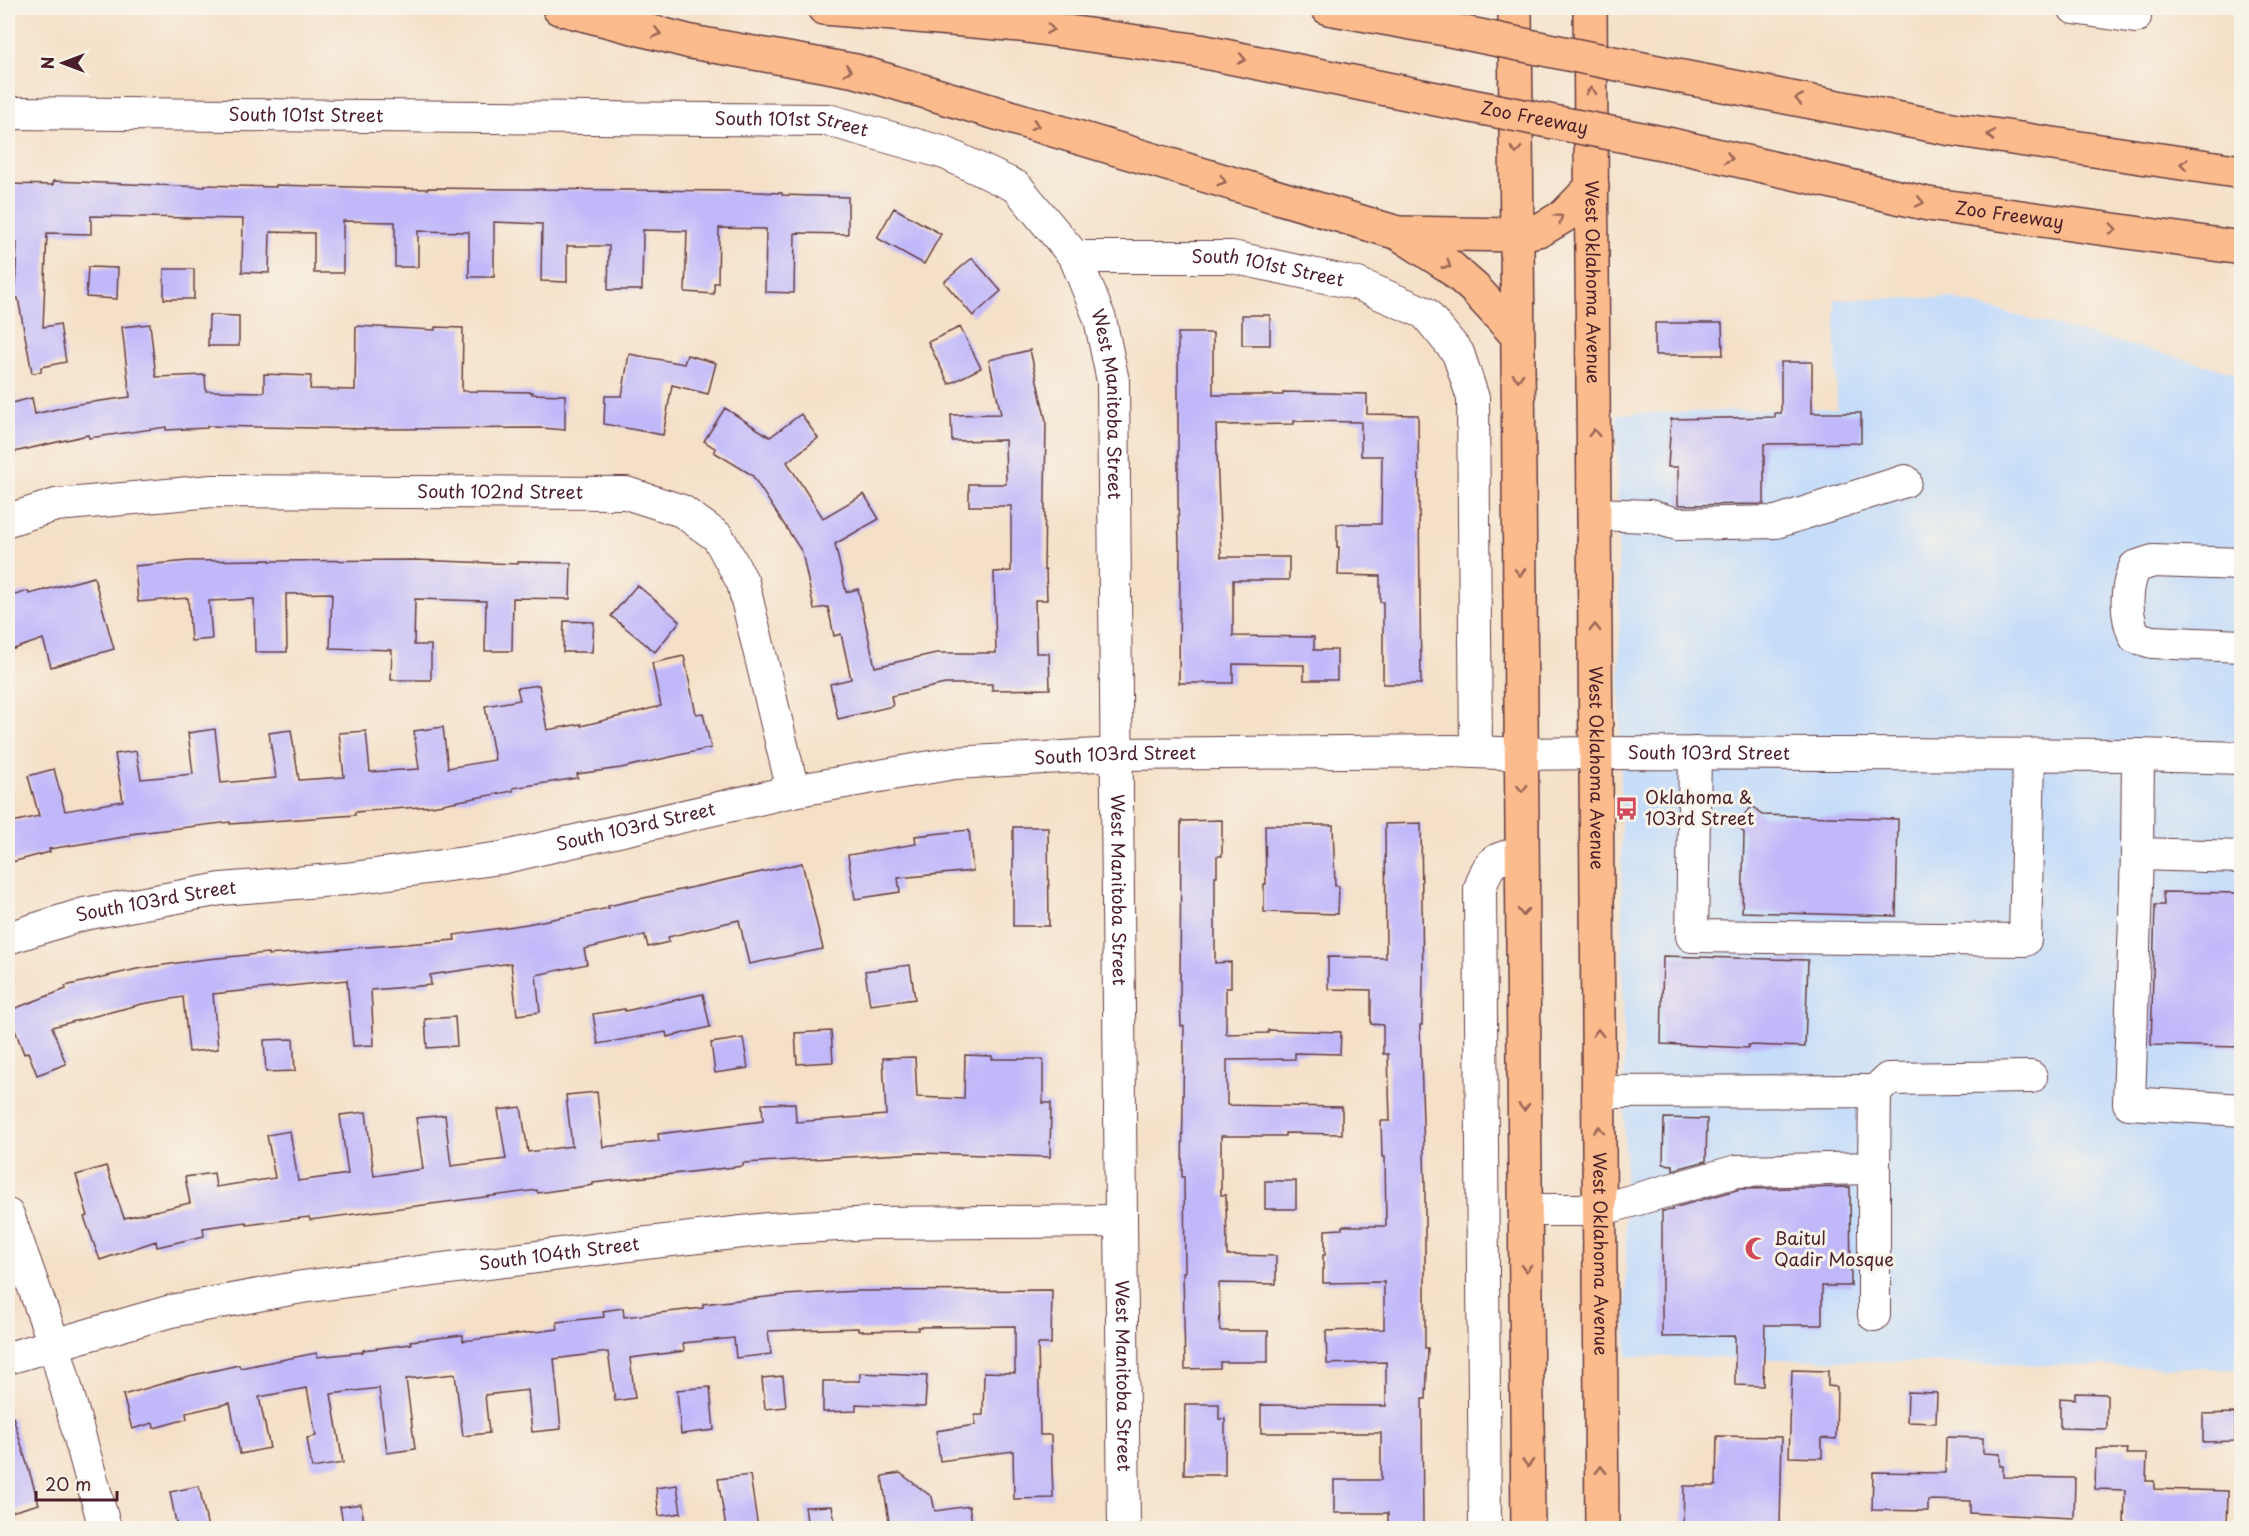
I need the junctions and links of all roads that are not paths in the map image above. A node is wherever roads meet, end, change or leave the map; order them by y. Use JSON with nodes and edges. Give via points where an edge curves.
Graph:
{"nodes":[{"id":1,"x":559,"y":8,"type":"edge"},
{"id":2,"x":824,"y":8,"type":"edge"},
{"id":3,"x":1328,"y":8,"type":"edge"},
{"id":4,"x":1515,"y":8,"type":"edge"},
{"id":5,"x":1590,"y":8,"type":"edge"},
{"id":6,"x":2074,"y":8,"type":"edge"},
{"id":7,"x":2135,"y":8,"type":"edge"},
{"id":8,"x":8,"y":113,"type":"edge"},
{"id":9,"x":2241,"y":172,"type":"edge"},
{"id":10,"x":1592,"y":187,"type":"junction"},
{"id":11,"x":1398,"y":234,"type":"junction"},
{"id":12,"x":1517,"y":235,"type":"junction"},
{"id":13,"x":2241,"y":248,"type":"edge"},
{"id":14,"x":1075,"y":257,"type":"junction"},
{"id":15,"x":1517,"y":335,"type":"junction"},
{"id":16,"x":1905,"y":481,"type":"dead end"},
{"id":17,"x":1594,"y":514,"type":"junction"},
{"id":18,"x":8,"y":520,"type":"edge"},
{"id":19,"x":2239,"y":560,"type":"edge"},
{"id":20,"x":2241,"y":646,"type":"edge"},
{"id":21,"x":1476,"y":752,"type":"junction"},
{"id":22,"x":1596,"y":753,"type":"junction"},
{"id":23,"x":1695,"y":753,"type":"junction"},
{"id":24,"x":1116,"y":754,"type":"junction"},
{"id":25,"x":1521,"y":754,"type":"junction"},
{"id":26,"x":2029,"y":754,"type":"junction"},
{"id":27,"x":2138,"y":755,"type":"junction"},
{"id":28,"x":2241,"y":758,"type":"edge"},
{"id":29,"x":793,"y":791,"type":"junction"},
{"id":30,"x":1522,"y":853,"type":"junction"},
{"id":31,"x":2137,"y":854,"type":"junction"},
{"id":32,"x":2241,"y":857,"type":"edge"},
{"id":33,"x":8,"y":938,"type":"edge"},
{"id":34,"x":2031,"y":1077,"type":"dead end"},
{"id":35,"x":1875,"y":1091,"type":"junction"},
{"id":36,"x":1598,"y":1092,"type":"junction"},
{"id":37,"x":2241,"y":1110,"type":"edge"},
{"id":38,"x":1874,"y":1168,"type":"junction"},
{"id":39,"x":1525,"y":1210,"type":"junction"},
{"id":40,"x":1599,"y":1210,"type":"junction"},
{"id":41,"x":8,"y":1215,"type":"edge"},
{"id":42,"x":1120,"y":1221,"type":"junction"},
{"id":43,"x":1874,"y":1315,"type":"dead end"},
{"id":44,"x":54,"y":1344,"type":"junction"},
{"id":45,"x":8,"y":1358,"type":"edge"},
{"id":46,"x":105,"y":1528,"type":"edge"},
{"id":47,"x":1124,"y":1528,"type":"edge"},
{"id":48,"x":1485,"y":1528,"type":"edge"},
{"id":49,"x":1528,"y":1528,"type":"edge"},
{"id":50,"x":1602,"y":1528,"type":"edge"}],
"edges":[{"from":1,"to":11,"type":"main road","one_way":true,"via":[[691,42],[856,71]]},
{"from":2,"to":13,"type":"main road","name":"Zoo Freeway","one_way":true,"bridge":true,"via":[[1020,25],[1200,51],[1672,145],[1928,204]]},
{"from":9,"to":3,"type":"main road","one_way":true,"bridge":true,"via":[[1952,129]]},
{"from":4,"to":12,"type":"main road","one_way":true},
{"from":10,"to":5,"type":"main road","name":"West Oklahoma Avenue","one_way":true},
{"from":6,"to":7,"type":"street","via":[[2135,17]]},
{"from":8,"to":14,"type":"street","name":"South 101st Street","via":[[828,120],[945,153],[1017,187]]},
{"from":12,"to":10,"type":"main road","one_way":true,"via":[[1542,230],[1564,216]]},
{"from":17,"to":10,"type":"main road","name":"West Oklahoma Avenue","one_way":true},
{"from":11,"to":12,"type":"main road"},
{"from":11,"to":15,"type":"main road","one_way":true,"via":[[1449,266]]},
{"from":12,"to":15,"type":"main road"},
{"from":14,"to":21,"type":"street","name":"South 101st Street","via":[[1232,257],[1358,284],[1425,313],[1458,353],[1473,398]]},
{"from":14,"to":24,"type":"street","name":"West Manitoba Street","via":[[1100,319],[1113,381]]},
{"from":15,"to":25,"type":"main road","one_way":true},
{"from":16,"to":17,"type":"street","via":[[1776,522],[1677,524],[1650,516]]},
{"from":22,"to":17,"type":"main road","name":"West Oklahoma Avenue","one_way":true},
{"from":18,"to":29,"type":"street","name":"South 102nd Street","via":[[56,505],[212,491],[626,493],[682,511],[718,537],[743,583]]},
{"from":19,"to":20,"type":"street","via":[[2153,561],[2135,567],[2128,581],[2128,621],[2135,637],[2152,642]]},
{"from":21,"to":24,"type":"street","name":"South 103rd Street"},
{"from":21,"to":25,"type":"street","name":"South 103rd Street"},
{"from":22,"to":23,"type":"street","name":"South 103rd Street"},
{"from":22,"to":25,"type":"street","name":"South 103rd Street"},
{"from":36,"to":22,"type":"main road","name":"West Oklahoma Avenue","one_way":true},
{"from":23,"to":26,"type":"street","name":"South 103rd Street"},
{"from":23,"to":26,"type":"street","via":[[1692,936],[2013,940],[2025,940]]},
{"from":24,"to":29,"type":"street","name":"South 103rd Street","via":[[954,763]]},
{"from":24,"to":42,"type":"street","name":"West Manitoba Street"},
{"from":25,"to":30,"type":"main road","one_way":true},
{"from":26,"to":27,"type":"street","name":"South 103rd Street"},
{"from":27,"to":28,"type":"street","name":"South 103rd Street"},
{"from":27,"to":31,"type":"street"},
{"from":29,"to":33,"type":"street","name":"South 103rd Street","via":[[501,858],[345,879],[221,889],[84,914]]},
{"from":30,"to":39,"type":"main road","one_way":true},
{"from":30,"to":48,"type":"street","via":[[1487,867],[1480,888]]},
{"from":31,"to":32,"type":"street"},
{"from":31,"to":37,"type":"street","via":[[2128,1103]]},
{"from":34,"to":35,"type":"street","via":[[1888,1079]]},
{"from":35,"to":36,"type":"street"},
{"from":35,"to":38,"type":"street"},
{"from":40,"to":36,"type":"main road","name":"West Oklahoma Avenue","one_way":true},
{"from":38,"to":40,"type":"street","via":[[1737,1171]]},
{"from":38,"to":43,"type":"street"},
{"from":39,"to":40,"type":"street"},
{"from":39,"to":49,"type":"main road","one_way":true},
{"from":50,"to":40,"type":"main road","name":"West Oklahoma Avenue","one_way":true},
{"from":41,"to":44,"type":"street"},
{"from":42,"to":44,"type":"street","name":"South 104th Street","via":[[872,1223],[768,1229],[302,1287],[171,1311]]},
{"from":42,"to":47,"type":"street","name":"West Manitoba Street"},
{"from":44,"to":45,"type":"street","name":"South 104th Street"},
{"from":44,"to":46,"type":"street"}]}
